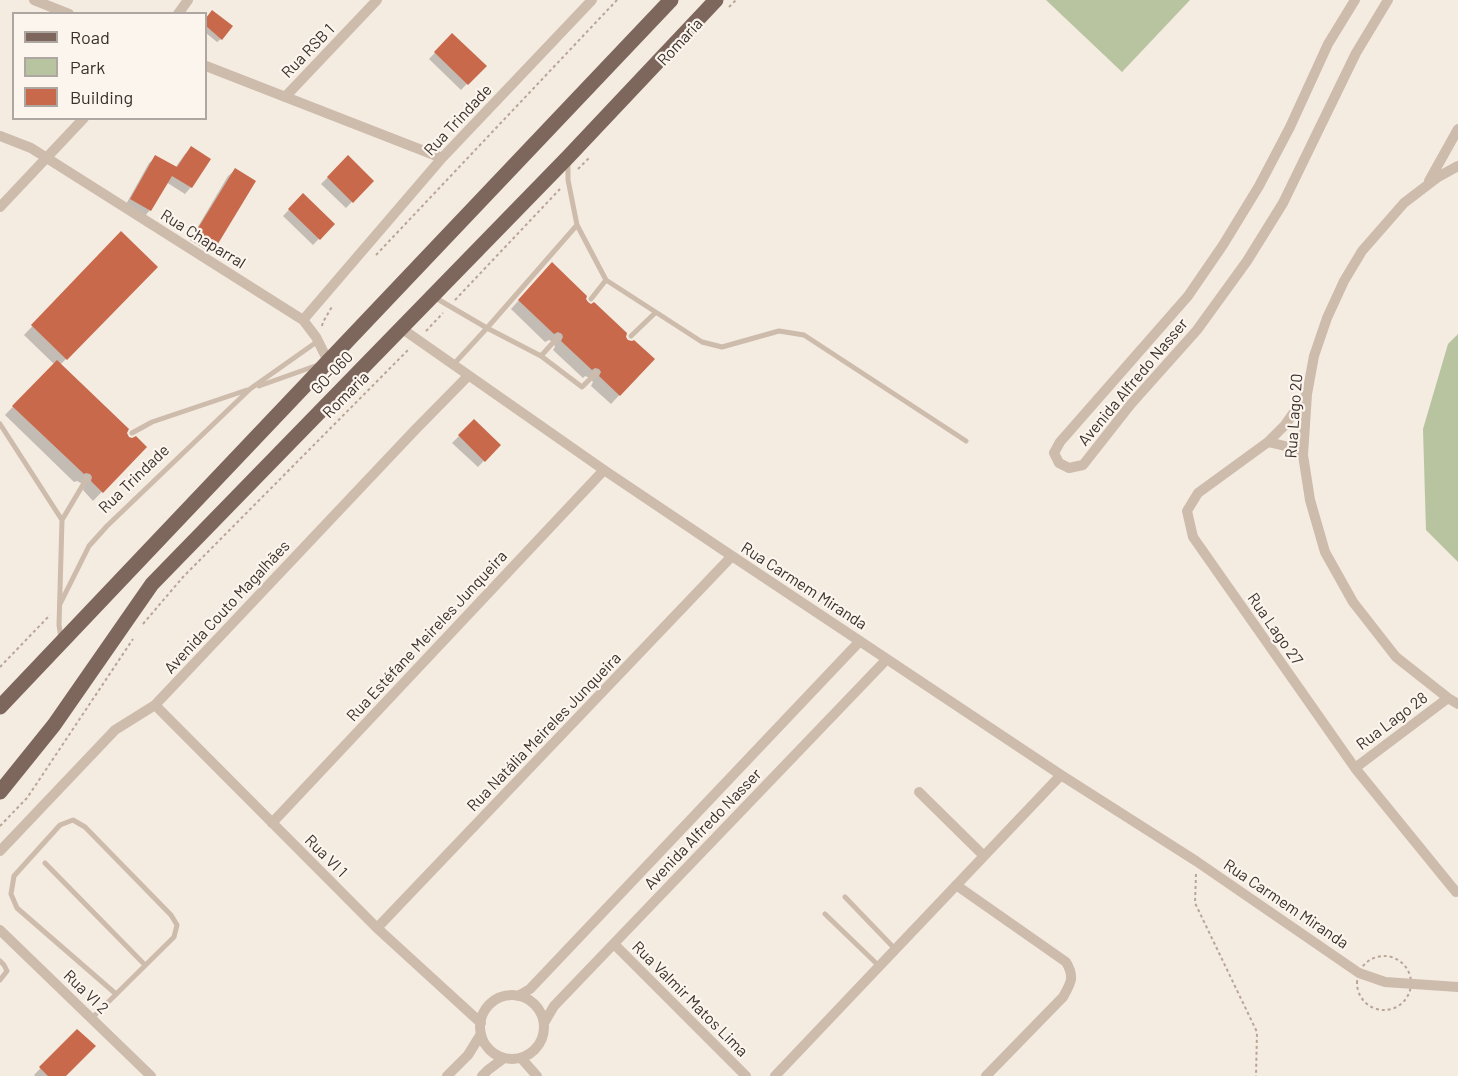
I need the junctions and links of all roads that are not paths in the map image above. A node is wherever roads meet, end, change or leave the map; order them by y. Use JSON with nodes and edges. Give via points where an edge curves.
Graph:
{"nodes":[{"id":1,"x":34,"y":0,"type":"edge"},
{"id":2,"x":377,"y":0,"type":"edge"},
{"id":3,"x":592,"y":0,"type":"edge"},
{"id":4,"x":671,"y":0,"type":"edge"},
{"id":5,"x":1355,"y":0,"type":"edge"},
{"id":6,"x":1388,"y":0,"type":"edge"},
{"id":7,"x":722,"y":4,"type":"edge"},
{"id":8,"x":64,"y":12,"type":"edge"},
{"id":9,"x":207,"y":66,"type":"edge"},
{"id":10,"x":285,"y":97,"type":"junction"},
{"id":11,"x":82,"y":120,"type":"edge"},
{"id":12,"x":1458,"y":129,"type":"edge"},
{"id":13,"x":0,"y":136,"type":"edge"},
{"id":14,"x":568,"y":157,"type":"junction"},
{"id":15,"x":46,"y":158,"type":"junction"},
{"id":16,"x":442,"y":158,"type":"junction"},
{"id":17,"x":1458,"y":166,"type":"edge"},
{"id":18,"x":1426,"y":187,"type":"junction"},
{"id":19,"x":0,"y":207,"type":"edge"},
{"id":20,"x":577,"y":225,"type":"junction"},
{"id":21,"x":606,"y":280,"type":"junction"},
{"id":22,"x":433,"y":296,"type":"junction"},
{"id":23,"x":591,"y":299,"type":"dead end"},
{"id":24,"x":655,"y":313,"type":"junction"},
{"id":25,"x":303,"y":320,"type":"junction"},
{"id":26,"x":401,"y":328,"type":"junction"},
{"id":27,"x":487,"y":328,"type":"junction"},
{"id":28,"x":630,"y":336,"type":"dead end"},
{"id":29,"x":558,"y":337,"type":"dead end"},
{"id":30,"x":318,"y":341,"type":"junction"},
{"id":31,"x":541,"y":356,"type":"junction"},
{"id":32,"x":328,"y":361,"type":"junction"},
{"id":33,"x":453,"y":365,"type":"junction"},
{"id":34,"x":596,"y":373,"type":"dead end"},
{"id":35,"x":468,"y":376,"type":"junction"},
{"id":36,"x":250,"y":389,"type":"junction"},
{"id":37,"x":1307,"y":394,"type":"junction"},
{"id":38,"x":0,"y":424,"type":"edge"},
{"id":39,"x":132,"y":433,"type":"dead end"},
{"id":40,"x":966,"y":441,"type":"dead end"},
{"id":41,"x":1268,"y":442,"type":"junction"},
{"id":42,"x":1303,"y":455,"type":"junction"},
{"id":43,"x":604,"y":470,"type":"junction"},
{"id":44,"x":87,"y":478,"type":"dead end"},
{"id":45,"x":62,"y":520,"type":"junction"},
{"id":46,"x":732,"y":556,"type":"junction"},
{"id":47,"x":60,"y":604,"type":"junction"},
{"id":48,"x":860,"y":641,"type":"junction"},
{"id":49,"x":61,"y":643,"type":"junction"},
{"id":50,"x":887,"y":659,"type":"junction"},
{"id":51,"x":1453,"y":701,"type":"edge"},
{"id":52,"x":154,"y":705,"type":"junction"},
{"id":53,"x":0,"y":707,"type":"edge"},
{"id":54,"x":1354,"y":768,"type":"junction"},
{"id":55,"x":1061,"y":775,"type":"junction"},
{"id":56,"x":0,"y":792,"type":"edge"},
{"id":57,"x":919,"y":792,"type":"dead end"},
{"id":58,"x":272,"y":823,"type":"junction"},
{"id":59,"x":0,"y":851,"type":"edge"},
{"id":60,"x":984,"y":856,"type":"junction"},
{"id":61,"x":45,"y":864,"type":"dead end"},
{"id":62,"x":956,"y":885,"type":"junction"},
{"id":63,"x":1456,"y":892,"type":"dead end"},
{"id":64,"x":845,"y":897,"type":"dead end"},
{"id":65,"x":825,"y":914,"type":"dead end"},
{"id":66,"x":377,"y":928,"type":"junction"},
{"id":67,"x":0,"y":930,"type":"edge"},
{"id":68,"x":614,"y":944,"type":"junction"},
{"id":69,"x":895,"y":949,"type":"junction"},
{"id":70,"x":0,"y":961,"type":"edge"},
{"id":71,"x":145,"y":965,"type":"junction"},
{"id":72,"x":879,"y":966,"type":"junction"},
{"id":73,"x":0,"y":980,"type":"edge"},
{"id":74,"x":1458,"y":987,"type":"edge"},
{"id":75,"x":116,"y":994,"type":"junction"},
{"id":76,"x":518,"y":996,"type":"junction"},
{"id":77,"x":92,"y":1018,"type":"junction"},
{"id":78,"x":544,"y":1023,"type":"junction"},
{"id":79,"x":481,"y":1028,"type":"junction"},
{"id":80,"x":504,"y":1058,"type":"junction"},
{"id":81,"x":521,"y":1058,"type":"junction"},
{"id":82,"x":151,"y":1076,"type":"edge"},
{"id":83,"x":447,"y":1076,"type":"edge"},
{"id":84,"x":482,"y":1076,"type":"edge"},
{"id":85,"x":537,"y":1076,"type":"edge"},
{"id":86,"x":746,"y":1076,"type":"edge"},
{"id":87,"x":775,"y":1076,"type":"edge"},
{"id":88,"x":986,"y":1076,"type":"edge"}],
"edges":[{"from":1,"to":8,"type":"street"},
{"from":2,"to":10,"type":"street","name":"Rua RSB 1"},
{"from":3,"to":16,"type":"street","name":"Rua Trindade"},
{"from":4,"to":32,"type":"main road","name":"GO-060","number":"GO-060"},
{"from":5,"to":6,"type":"street","name":"Avenida Alfredo Nasser","via":[[1328,44],[1259,186],[1223,245],[1188,296],[1060,442],[1054,453],[1059,463],[1069,468],[1083,465],[1197,330],[1247,261],[1282,203],[1356,53]]},
{"from":7,"to":14,"type":"main road","name":"GO-060","number":"GO-060"},
{"from":9,"to":10,"type":"street"},
{"from":10,"to":16,"type":"street"},
{"from":11,"to":15,"type":"street"},
{"from":12,"to":18,"type":"street"},
{"from":13,"to":15,"type":"street","name":"Rua Chaparral"},
{"from":14,"to":20,"type":"lane","via":[[568,180]]},
{"from":14,"to":22,"type":"main road","name":"GO-060","number":"GO-060"},
{"from":15,"to":19,"type":"street"},
{"from":15,"to":25,"type":"street","name":"Rua Chaparral"},
{"from":16,"to":25,"type":"street","name":"Rua Trindade"},
{"from":17,"to":18,"type":"street","name":"Rua Lago 20"},
{"from":18,"to":37,"type":"street","name":"Rua Lago 20","via":[[1404,203],[1362,251],[1344,281],[1314,356]]},
{"from":20,"to":21,"type":"lane"},
{"from":20,"to":27,"type":"lane"},
{"from":21,"to":23,"type":"lane"},
{"from":21,"to":24,"type":"lane"},
{"from":22,"to":26,"type":"main road","name":"GO-060","number":"GO-060"},
{"from":22,"to":27,"type":"lane"},
{"from":24,"to":28,"type":"lane"},
{"from":24,"to":40,"type":"lane","via":[[702,342],[722,347],[778,331],[804,335]]},
{"from":25,"to":30,"type":"street","name":"Rua Chaparral"},
{"from":26,"to":33,"type":"street","name":"Rua Carmem Miranda"},
{"from":26,"to":56,"type":"main road","name":"GO-060","number":"GO-060","via":[[152,584],[54,725]]},
{"from":27,"to":31,"type":"lane"},
{"from":27,"to":33,"type":"lane"},
{"from":29,"to":31,"type":"lane"},
{"from":30,"to":32,"type":"street","name":"Rua Chaparral"},
{"from":30,"to":36,"type":"lane","name":"Rua Trindade"},
{"from":31,"to":34,"type":"lane","via":[[582,387]]},
{"from":32,"to":36,"type":"lane"},
{"from":32,"to":49,"type":"main road","name":"GO-060","number":"GO-060"},
{"from":33,"to":35,"type":"street","name":"Rua Carmem Miranda"},
{"from":35,"to":43,"type":"street","name":"Rua Carmem Miranda"},
{"from":35,"to":52,"type":"street","name":"Avenida Couto Magalhães"},
{"from":36,"to":39,"type":"lane","via":[[152,422]]},
{"from":36,"to":47,"type":"lane","name":"Rua Trindade","via":[[89,546]]},
{"from":37,"to":41,"type":"street","name":"Rua Lago 27"},
{"from":37,"to":42,"type":"street","name":"Rua Lago 20"},
{"from":38,"to":45,"type":"lane"},
{"from":41,"to":42,"type":"street"},
{"from":41,"to":54,"type":"street","name":"Rua Lago 27","via":[[1198,493],[1187,512],[1193,537]]},
{"from":42,"to":51,"type":"street","name":"Rua Lago 20","via":[[1310,500],[1325,552],[1353,602],[1396,657]]},
{"from":43,"to":46,"type":"street","name":"Rua Carmem Miranda"},
{"from":43,"to":58,"type":"street","name":"Rua Estéfane Meireles Junqueira"},
{"from":44,"to":45,"type":"lane"},
{"from":45,"to":47,"type":"lane"},
{"from":46,"to":48,"type":"street","name":"Rua Carmem Miranda"},
{"from":46,"to":66,"type":"street","name":"Rua Natália Meireles Junqueira"},
{"from":47,"to":49,"type":"lane"},
{"from":48,"to":50,"type":"street","name":"Rua Carmem Miranda"},
{"from":48,"to":76,"type":"street","name":"Avenida Alfredo Nasser","via":[[530,989]]},
{"from":49,"to":53,"type":"main road","number":"GO-060"},
{"from":50,"to":55,"type":"street","name":"Rua Carmem Miranda"},
{"from":50,"to":68,"type":"street","name":"Avenida Alfredo Nasser"},
{"from":51,"to":54,"type":"street","name":"Rua Lago 28"},
{"from":52,"to":58,"type":"street","name":"Rua VI 1"},
{"from":52,"to":59,"type":"street","name":"Avenida Couto Magalhães","via":[[115,730]]},
{"from":54,"to":63,"type":"street","name":"Rua Lago 27"},
{"from":55,"to":60,"type":"street"},
{"from":55,"to":74,"type":"street","name":"Rua Carmem Miranda","via":[[1196,861],[1359,973],[1384,982]]},
{"from":57,"to":60,"type":"street"},
{"from":58,"to":66,"type":"street","name":"Rua VI 1"},
{"from":60,"to":62,"type":"street"},
{"from":61,"to":71,"type":"lane"},
{"from":62,"to":69,"type":"street"},
{"from":62,"to":88,"type":"street","via":[[1066,962],[1071,970],[1070,985],[1063,997]]},
{"from":64,"to":69,"type":"lane"},
{"from":65,"to":72,"type":"lane"},
{"from":66,"to":79,"type":"street","name":"Rua VI 1"},
{"from":67,"to":77,"type":"street","name":"Rua VI 2"},
{"from":68,"to":78,"type":"street","name":"Avenida Alfredo Nasser","via":[[554,1006]]},
{"from":68,"to":86,"type":"street","name":"Rua Valmir Matos Lima"},
{"from":69,"to":72,"type":"street"},
{"from":70,"to":73,"type":"lane","via":[[7,971]]},
{"from":71,"to":75,"type":"lane"},
{"from":71,"to":75,"type":"lane","via":[[174,937],[177,925],[171,915],[86,827],[73,820],[60,825],[14,876],[11,894],[17,908]]},
{"from":72,"to":87,"type":"street"},
{"from":75,"to":77,"type":"lane"},
{"from":76,"to":78,"type":"street","via":[[531,1000]]},
{"from":76,"to":79,"type":"street","via":[[500,997],[491,1003],[482,1016]]},
{"from":77,"to":82,"type":"street","name":"Rua VI 2"},
{"from":78,"to":81,"type":"street","via":[[540,1043]]},
{"from":79,"to":80,"type":"street","via":[[484,1042]]},
{"from":79,"to":83,"type":"street","via":[[468,1055]]},
{"from":80,"to":81,"type":"street"},
{"from":80,"to":84,"type":"street"},
{"from":81,"to":85,"type":"street"}]}
